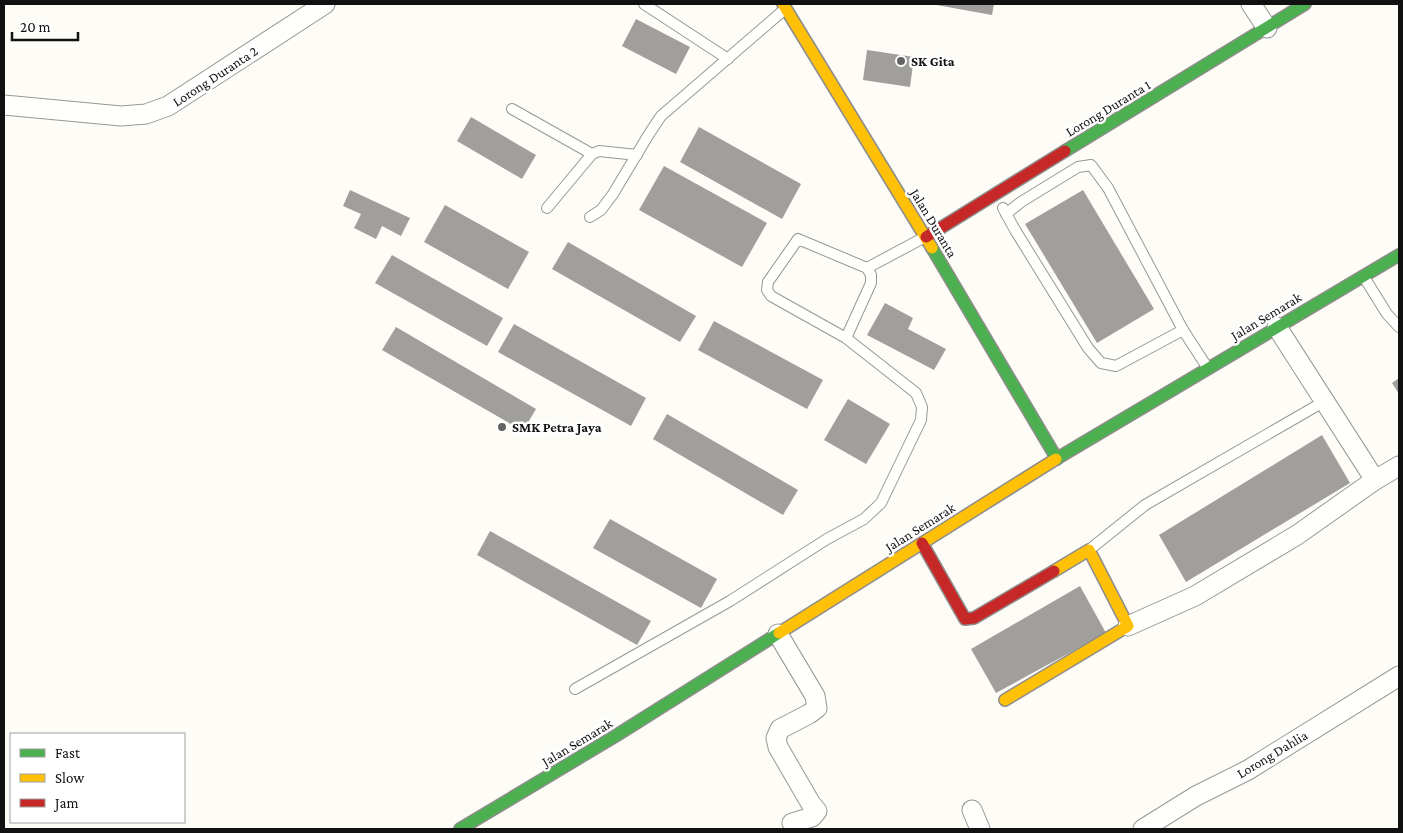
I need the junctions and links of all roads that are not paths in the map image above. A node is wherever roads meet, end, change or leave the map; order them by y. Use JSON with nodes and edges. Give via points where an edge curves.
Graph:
{"nodes":[{"id":1,"x":325,"y":4,"type":"edge"},
{"id":2,"x":644,"y":4,"type":"edge"},
{"id":3,"x":1251,"y":4,"type":"edge"},
{"id":4,"x":1305,"y":4,"type":"edge"},
{"id":5,"x":784,"y":6,"type":"edge"},
{"id":6,"x":1266,"y":28,"type":"junction"},
{"id":7,"x":728,"y":58,"type":"junction"},
{"id":8,"x":4,"y":105,"type":"edge"},
{"id":9,"x":512,"y":109,"type":"dead end"},
{"id":10,"x":592,"y":154,"type":"junction"},
{"id":11,"x":637,"y":155,"type":"junction"},
{"id":12,"x":996,"y":194,"type":"junction"},
{"id":13,"x":547,"y":208,"type":"dead end"},
{"id":14,"x":1006,"y":214,"type":"junction"},
{"id":15,"x":590,"y":217,"type":"dead end"},
{"id":16,"x":926,"y":237,"type":"junction"},
{"id":17,"x":1399,"y":255,"type":"edge"},
{"id":18,"x":867,"y":268,"type":"junction"},
{"id":19,"x":1364,"y":276,"type":"junction"},
{"id":20,"x":1399,"y":326,"type":"edge"},
{"id":21,"x":1277,"y":328,"type":"junction"},
{"id":22,"x":1183,"y":330,"type":"junction"},
{"id":23,"x":846,"y":338,"type":"junction"},
{"id":24,"x":1208,"y":368,"type":"junction"},
{"id":25,"x":1325,"y":402,"type":"junction"},
{"id":26,"x":1057,"y":459,"type":"junction"},
{"id":27,"x":1399,"y":466,"type":"edge"},
{"id":28,"x":1376,"y":480,"type":"junction"},
{"id":29,"x":922,"y":543,"type":"junction"},
{"id":30,"x":1088,"y":550,"type":"junction"},
{"id":31,"x":1128,"y":626,"type":"junction"},
{"id":32,"x":778,"y":634,"type":"junction"},
{"id":33,"x":1399,"y":676,"type":"edge"},
{"id":34,"x":575,"y":689,"type":"dead end"},
{"id":35,"x":1005,"y":700,"type":"dead end"},
{"id":36,"x":972,"y":810,"type":"dead end"},
{"id":37,"x":792,"y":823,"type":"dead end"},
{"id":38,"x":460,"y":829,"type":"edge"},
{"id":39,"x":980,"y":829,"type":"edge"},
{"id":40,"x":1143,"y":829,"type":"edge"}],
"edges":[{"from":1,"to":8,"type":"street","name":"Lorong Duranta 2","via":[[168,106],[146,114],[121,116]]},
{"from":2,"to":7,"type":"lane"},
{"from":3,"to":6,"type":"street"},
{"from":4,"to":6,"type":"street","name":"Lorong Duranta 1"},
{"from":5,"to":7,"type":"lane"},
{"from":5,"to":16,"type":"street","name":"Jalan Duranta"},
{"from":6,"to":12,"type":"street","name":"Lorong Duranta 1"},
{"from":7,"to":11,"type":"lane","via":[[661,116]]},
{"from":9,"to":10,"type":"lane"},
{"from":10,"to":11,"type":"lane","via":[[599,151]]},
{"from":10,"to":13,"type":"lane"},
{"from":11,"to":15,"type":"lane","via":[[601,210]]},
{"from":12,"to":14,"type":"lane"},
{"from":12,"to":16,"type":"street","name":"Lorong Duranta 1"},
{"from":14,"to":22,"type":"lane","via":[[1088,348],[1101,363],[1116,366]]},
{"from":14,"to":22,"type":"lane","via":[[1078,167],[1091,165],[1108,188]]},
{"from":16,"to":18,"type":"lane"},
{"from":16,"to":26,"type":"street","name":"Jalan Duranta"},
{"from":17,"to":19,"type":"street","name":"Jalan Semarak"},
{"from":18,"to":23,"type":"lane","via":[[871,283]]},
{"from":18,"to":23,"type":"lane","via":[[798,239],[768,282],[767,290],[771,296]]},
{"from":19,"to":20,"type":"lane","via":[[1387,314]]},
{"from":19,"to":21,"type":"street","name":"Jalan Semarak"},
{"from":21,"to":24,"type":"street","name":"Jalan Semarak"},
{"from":21,"to":25,"type":"street"},
{"from":22,"to":24,"type":"lane"},
{"from":23,"to":34,"type":"lane","via":[[916,393],[922,407],[921,420],[881,503],[864,519],[730,601]]},
{"from":24,"to":26,"type":"street","name":"Jalan Semarak"},
{"from":25,"to":28,"type":"street"},
{"from":25,"to":30,"type":"lane","via":[[1145,505]]},
{"from":26,"to":29,"type":"street","name":"Jalan Semarak"},
{"from":27,"to":28,"type":"street"},
{"from":28,"to":31,"type":"street","via":[[1297,535],[1195,596]]},
{"from":29,"to":30,"type":"street","via":[[966,619],[974,618]]},
{"from":29,"to":32,"type":"street","name":"Jalan Semarak"},
{"from":30,"to":31,"type":"street"},
{"from":31,"to":35,"type":"street"},
{"from":32,"to":37,"type":"street","via":[[815,696],[817,708],[780,729],[776,738],[817,811],[812,818]]},
{"from":32,"to":38,"type":"street","name":"Jalan Semarak"},
{"from":33,"to":40,"type":"street","name":"Lorong Dahlia","via":[[1248,770],[1196,796]]},
{"from":36,"to":39,"type":"street"}]}
